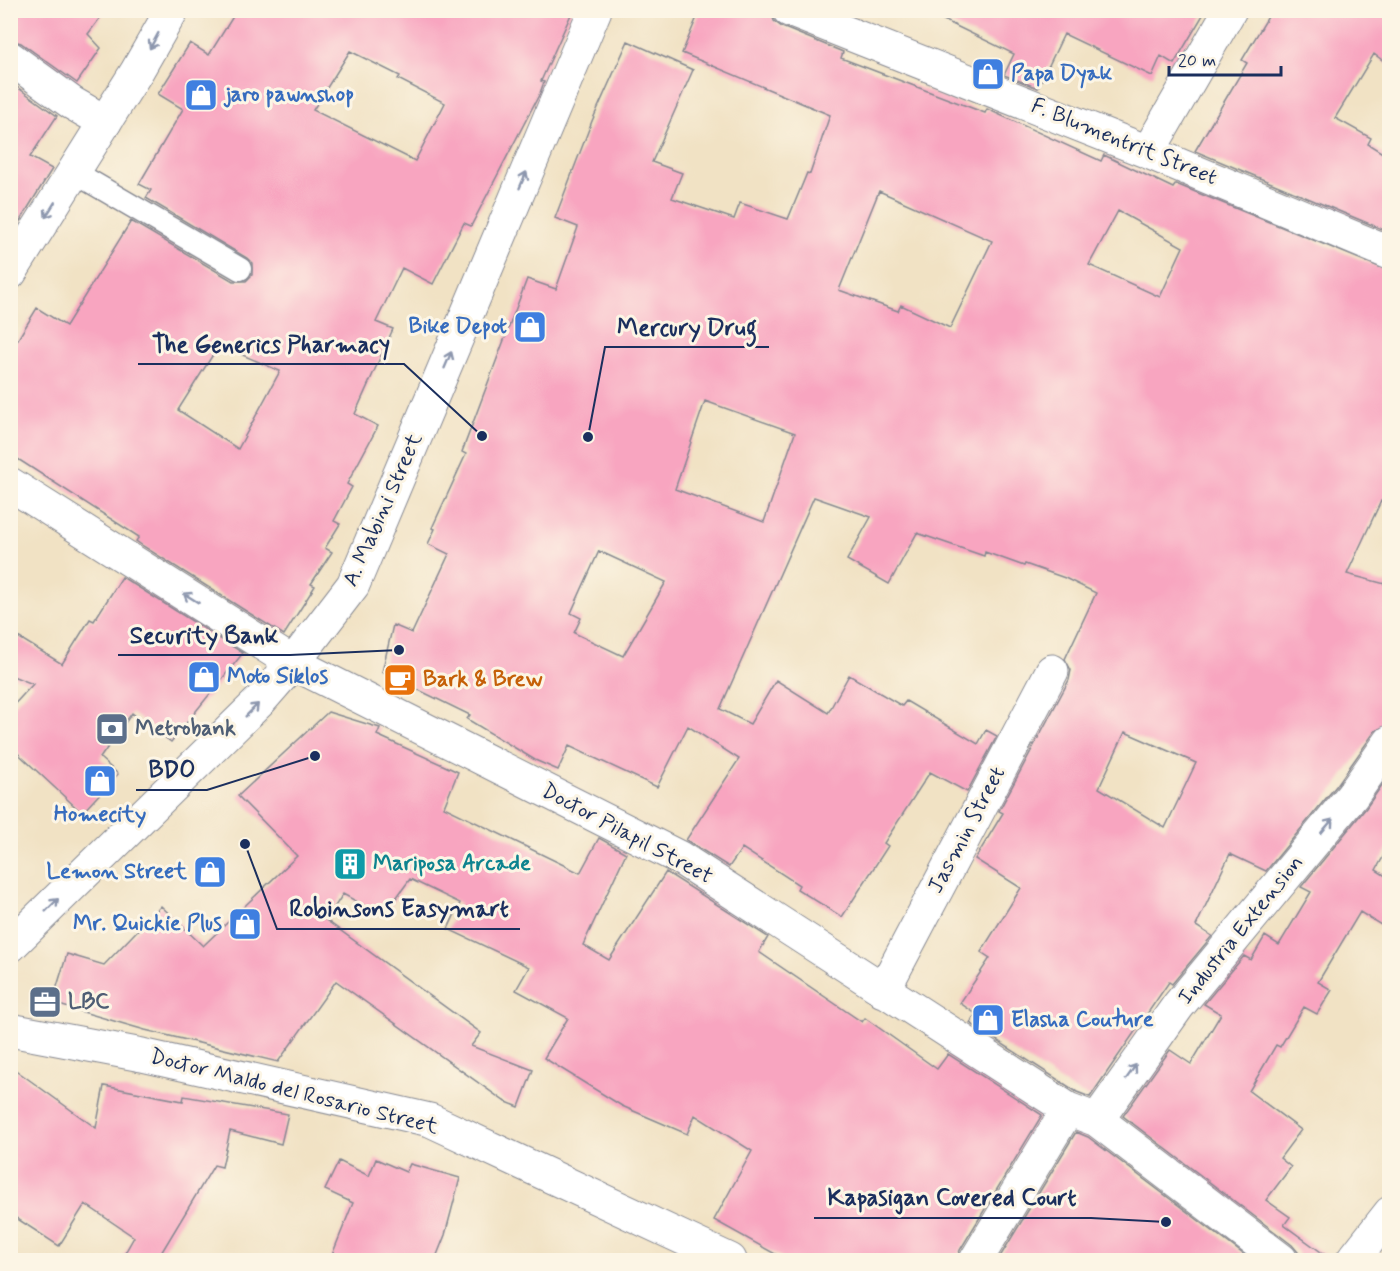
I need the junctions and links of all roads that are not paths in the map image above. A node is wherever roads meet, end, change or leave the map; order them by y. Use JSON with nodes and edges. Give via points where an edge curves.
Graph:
{"nodes":[{"id":1,"x":172,"y":10,"type":"edge"},
{"id":2,"x":595,"y":10,"type":"edge"},
{"id":3,"x":789,"y":10,"type":"edge"},
{"id":4,"x":1230,"y":10,"type":"edge"},
{"id":5,"x":10,"y":58,"type":"edge"},
{"id":6,"x":105,"y":122,"type":"junction"},
{"id":7,"x":1148,"y":152,"type":"junction"},
{"id":8,"x":74,"y":172,"type":"junction"},
{"id":9,"x":1389,"y":253,"type":"edge"},
{"id":10,"x":240,"y":268,"type":"dead end"},
{"id":11,"x":10,"y":273,"type":"edge"},
{"id":12,"x":10,"y":484,"type":"edge"},
{"id":13,"x":293,"y":663,"type":"junction"},
{"id":14,"x":1052,"y":671,"type":"dead end"},
{"id":15,"x":1389,"y":742,"type":"edge"},
{"id":16,"x":10,"y":946,"type":"edge"},
{"id":17,"x":883,"y":991,"type":"junction"},
{"id":18,"x":10,"y":1030,"type":"edge"},
{"id":19,"x":1082,"y":1114,"type":"junction"},
{"id":20,"x":1389,"y":1213,"type":"edge"},
{"id":21,"x":730,"y":1260,"type":"edge"},
{"id":22,"x":976,"y":1260,"type":"edge"},
{"id":23,"x":1281,"y":1260,"type":"edge"},
{"id":24,"x":1353,"y":1260,"type":"edge"}],
"edges":[{"from":1,"to":6,"type":"street","one_way":true},
{"from":13,"to":2,"type":"street","name":"A. Mabini Street","one_way":true,"via":[[353,585]]},
{"from":3,"to":7,"type":"street","name":"F. Blumentrit Street"},
{"from":4,"to":7,"type":"street"},
{"from":5,"to":6,"type":"street"},
{"from":6,"to":8,"type":"street"},
{"from":7,"to":9,"type":"street","name":"F. Blumentrit Street"},
{"from":8,"to":10,"type":"lane"},
{"from":8,"to":11,"type":"street","one_way":true},
{"from":13,"to":12,"type":"street","name":"Doctor Pilapil Street","one_way":true},
{"from":16,"to":13,"type":"street","name":"A. Mabini Street","one_way":true,"via":[[182,780]]},
{"from":13,"to":17,"type":"street","name":"Doctor Pilapil Street","via":[[680,858]]},
{"from":14,"to":17,"type":"street","name":"Jasmin Street"},
{"from":19,"to":15,"type":"street","name":"Industria Extension","one_way":true,"via":[[1178,1006],[1352,796]]},
{"from":17,"to":19,"type":"street","name":"Doctor Pilapil Street"},
{"from":18,"to":21,"type":"street","name":"Doctor Maldo del Rosario Street","via":[[142,1055],[430,1120]]},
{"from":19,"to":22,"type":"street"},
{"from":19,"to":23,"type":"street","name":"Doctor Pilapil Street"},
{"from":20,"to":24,"type":"street"}]}
